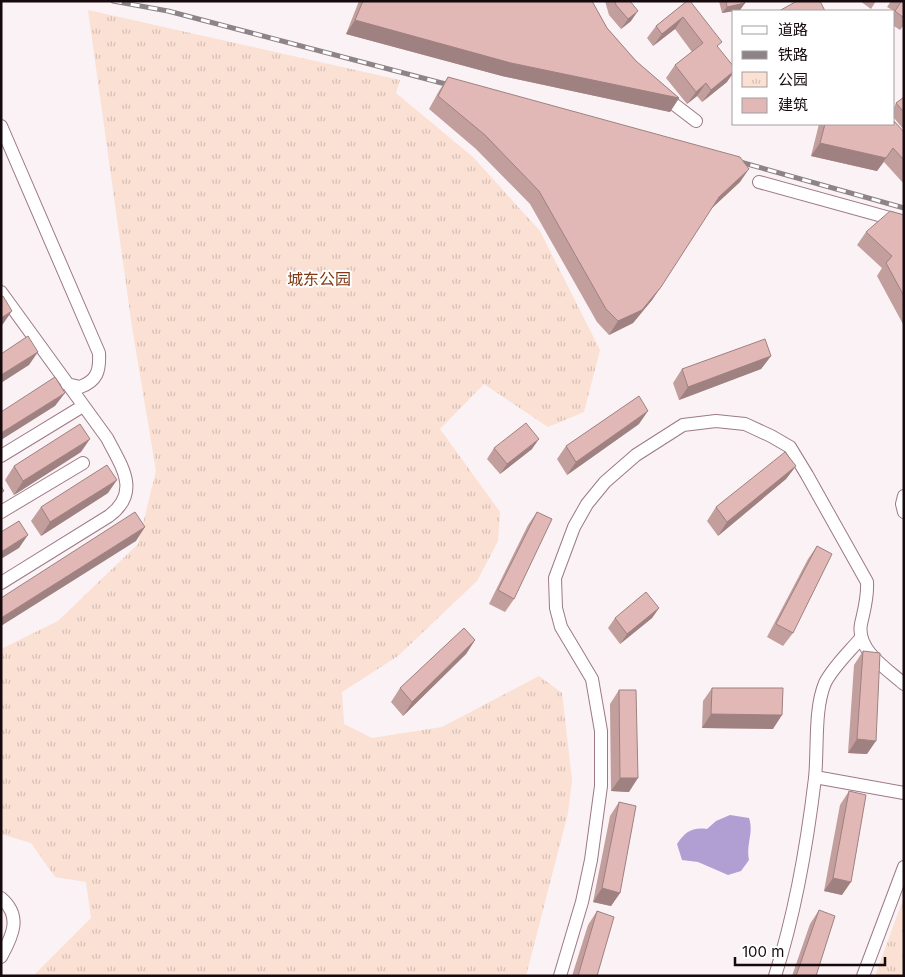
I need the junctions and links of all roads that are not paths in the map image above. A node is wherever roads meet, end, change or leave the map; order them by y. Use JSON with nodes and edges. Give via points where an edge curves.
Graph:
{"nodes":[{"id":1,"x":654,"y":86,"type":"edge"},
{"id":2,"x":696,"y":121,"type":"dead end"},
{"id":3,"x":1,"y":126,"type":"edge"},
{"id":4,"x":759,"y":182,"type":"dead end"},
{"id":5,"x":904,"y":222,"type":"edge"},
{"id":6,"x":1,"y":292,"type":"edge"},
{"id":7,"x":67,"y":384,"type":"junction"},
{"id":8,"x":83,"y":406,"type":"junction"},
{"id":9,"x":1,"y":456,"type":"edge"},
{"id":10,"x":83,"y":462,"type":"dead end"},
{"id":11,"x":904,"y":496,"type":"edge"},
{"id":12,"x":1,"y":512,"type":"edge"},
{"id":13,"x":904,"y":512,"type":"edge"},
{"id":14,"x":1,"y":583,"type":"edge"},
{"id":15,"x":861,"y":638,"type":"junction"},
{"id":16,"x":904,"y":684,"type":"edge"},
{"id":17,"x":815,"y":777,"type":"junction"},
{"id":18,"x":904,"y":794,"type":"edge"},
{"id":19,"x":904,"y":866,"type":"edge"},
{"id":20,"x":1,"y":898,"type":"edge"},
{"id":21,"x":1,"y":957,"type":"edge"},
{"id":22,"x":560,"y":976,"type":"edge"},
{"id":23,"x":775,"y":976,"type":"edge"},
{"id":24,"x":863,"y":976,"type":"edge"}],
"edges":[{"from":1,"to":2,"type":"street"},
{"from":3,"to":7,"type":"street","via":[[99,353],[100,366],[96,378],[80,387]]},
{"from":4,"to":5,"type":"street"},
{"from":6,"to":7,"type":"street"},
{"from":7,"to":8,"type":"street"},
{"from":8,"to":9,"type":"street"},
{"from":8,"to":14,"type":"street","via":[[107,438],[120,463],[127,496],[121,507],[109,516]]},
{"from":10,"to":12,"type":"street"},
{"from":11,"to":13,"type":"street"},
{"from":15,"to":16,"type":"street","via":[[878,661]]},
{"from":15,"to":17,"type":"street","via":[[825,683],[819,711]]},
{"from":15,"to":22,"type":"street","via":[[867,582],[790,447],[772,436],[745,424],[716,421],[683,425],[636,455],[605,482],[574,527],[555,578],[560,627],[592,679],[601,730],[600,786],[591,860]]},
{"from":17,"to":18,"type":"street"},
{"from":17,"to":23,"type":"street","via":[[796,904]]},
{"from":19,"to":24,"type":"street"},
{"from":20,"to":21,"type":"street","via":[[9,904],[15,920],[13,936]]}]}
